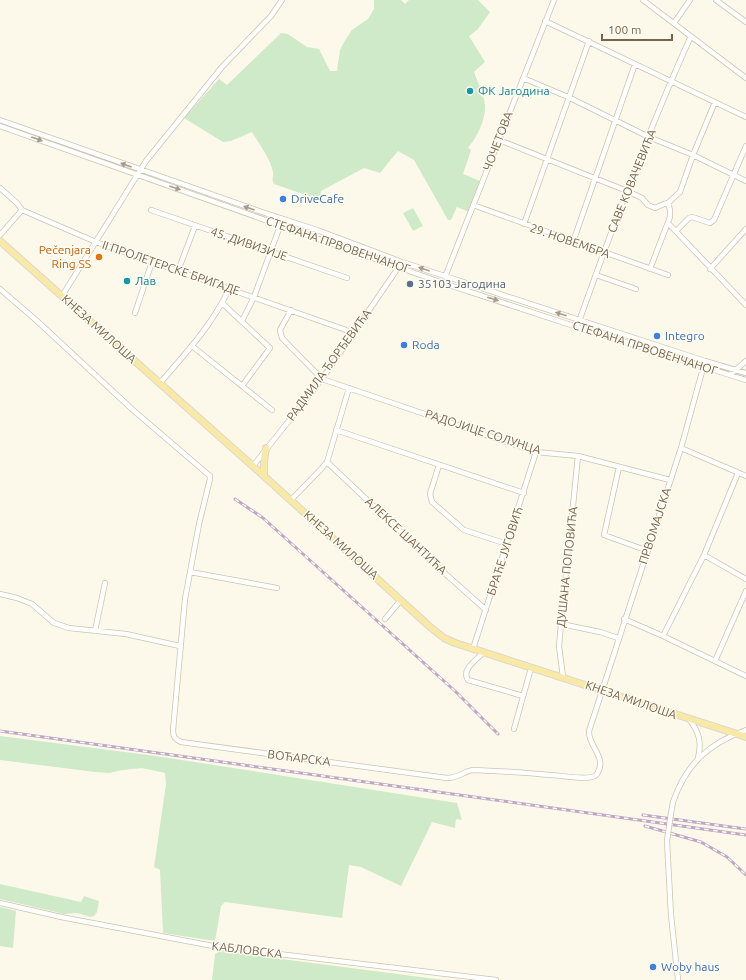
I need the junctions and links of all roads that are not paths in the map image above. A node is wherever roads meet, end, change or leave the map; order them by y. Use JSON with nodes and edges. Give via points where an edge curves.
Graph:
{"nodes":[{"id":1,"x":282,"y":0,"type":"edge"},
{"id":2,"x":554,"y":0,"type":"edge"},
{"id":3,"x":643,"y":0,"type":"edge"},
{"id":4,"x":690,"y":0,"type":"edge"},
{"id":5,"x":716,"y":0,"type":"edge"},
{"id":6,"x":545,"y":21,"type":"junction"},
{"id":7,"x":746,"y":22,"type":"edge"},
{"id":8,"x":674,"y":23,"type":"junction"},
{"id":9,"x":691,"y":36,"type":"junction"},
{"id":10,"x":589,"y":41,"type":"junction"},
{"id":11,"x":635,"y":64,"type":"junction"},
{"id":12,"x":523,"y":78,"type":"junction"},
{"id":13,"x":746,"y":78,"type":"edge"},
{"id":14,"x":671,"y":80,"type":"junction"},
{"id":15,"x":568,"y":97,"type":"junction"},
{"id":16,"x":714,"y":102,"type":"junction"},
{"id":17,"x":746,"y":117,"type":"edge"},
{"id":18,"x":0,"y":120,"type":"edge"},
{"id":19,"x":615,"y":120,"type":"junction"},
{"id":20,"x":0,"y":126,"type":"edge"},
{"id":21,"x":649,"y":137,"type":"junction"},
{"id":22,"x":499,"y":140,"type":"junction"},
{"id":23,"x":746,"y":146,"type":"edge"},
{"id":24,"x":693,"y":155,"type":"junction"},
{"id":25,"x":547,"y":158,"type":"junction"},
{"id":26,"x":141,"y":170,"type":"junction"},
{"id":27,"x":138,"y":175,"type":"junction"},
{"id":28,"x":734,"y":175,"type":"junction"},
{"id":29,"x":595,"y":177,"type":"junction"},
{"id":30,"x":746,"y":181,"type":"edge"},
{"id":31,"x":0,"y":188,"type":"edge"},
{"id":32,"x":627,"y":191,"type":"junction"},
{"id":33,"x":668,"y":203,"type":"junction"},
{"id":34,"x":473,"y":205,"type":"junction"},
{"id":35,"x":22,"y":210,"type":"junction"},
{"id":36,"x":151,"y":210,"type":"dead end"},
{"id":37,"x":262,"y":212,"type":"junction"},
{"id":38,"x":259,"y":218,"type":"junction"},
{"id":39,"x":668,"y":223,"type":"junction"},
{"id":40,"x":524,"y":224,"type":"junction"},
{"id":41,"x":195,"y":226,"type":"junction"},
{"id":42,"x":280,"y":226,"type":"junction"},
{"id":43,"x":746,"y":229,"type":"edge"},
{"id":44,"x":676,"y":232,"type":"junction"},
{"id":45,"x":0,"y":236,"type":"edge"},
{"id":46,"x":0,"y":241,"type":"edge"},
{"id":47,"x":96,"y":242,"type":"junction"},
{"id":48,"x":573,"y":242,"type":"junction"},
{"id":49,"x":270,"y":252,"type":"junction"},
{"id":50,"x":604,"y":252,"type":"junction"},
{"id":51,"x":152,"y":262,"type":"junction"},
{"id":52,"x":402,"y":262,"type":"junction"},
{"id":53,"x":399,"y":267,"type":"junction"},
{"id":54,"x":710,"y":268,"type":"junction"},
{"id":55,"x":650,"y":269,"type":"junction"},
{"id":56,"x":178,"y":271,"type":"junction"},
{"id":57,"x":596,"y":275,"type":"junction"},
{"id":58,"x":668,"y":275,"type":"dead end"},
{"id":59,"x":446,"y":276,"type":"junction"},
{"id":60,"x":347,"y":278,"type":"dead end"},
{"id":61,"x":443,"y":283,"type":"junction"},
{"id":62,"x":0,"y":289,"type":"edge"},
{"id":63,"x":229,"y":289,"type":"junction"},
{"id":64,"x":636,"y":289,"type":"dead end"},
{"id":65,"x":62,"y":296,"type":"junction"},
{"id":66,"x":254,"y":297,"type":"junction"},
{"id":67,"x":745,"y":302,"type":"edge"},
{"id":68,"x":222,"y":303,"type":"junction"},
{"id":69,"x":290,"y":310,"type":"junction"},
{"id":70,"x":135,"y":313,"type":"dead end"},
{"id":71,"x":580,"y":319,"type":"junction"},
{"id":72,"x":242,"y":321,"type":"junction"},
{"id":73,"x":577,"y":327,"type":"junction"},
{"id":74,"x":351,"y":335,"type":"junction"},
{"id":75,"x":192,"y":346,"type":"junction"},
{"id":76,"x":705,"y":361,"type":"junction"},
{"id":77,"x":746,"y":361,"type":"edge"},
{"id":78,"x":703,"y":366,"type":"junction"},
{"id":79,"x":737,"y":370,"type":"junction"},
{"id":80,"x":746,"y":373,"type":"edge"},
{"id":81,"x":730,"y":375,"type":"junction"},
{"id":82,"x":322,"y":379,"type":"junction"},
{"id":83,"x":746,"y":380,"type":"edge"},
{"id":84,"x":160,"y":383,"type":"junction"},
{"id":85,"x":242,"y":386,"type":"junction"},
{"id":86,"x":349,"y":388,"type":"junction"},
{"id":87,"x":272,"y":410,"type":"dead end"},
{"id":88,"x":336,"y":430,"type":"junction"},
{"id":89,"x":266,"y":448,"type":"junction"},
{"id":90,"x":681,"y":448,"type":"junction"},
{"id":91,"x":536,"y":452,"type":"junction"},
{"id":92,"x":578,"y":456,"type":"junction"},
{"id":93,"x":326,"y":462,"type":"junction"},
{"id":94,"x":439,"y":465,"type":"junction"},
{"id":95,"x":253,"y":466,"type":"junction"},
{"id":96,"x":620,"y":467,"type":"junction"},
{"id":97,"x":738,"y":473,"type":"junction"},
{"id":98,"x":264,"y":476,"type":"junction"},
{"id":99,"x":746,"y":476,"type":"edge"},
{"id":100,"x":670,"y":480,"type":"junction"},
{"id":101,"x":524,"y":492,"type":"junction"},
{"id":102,"x":291,"y":500,"type":"junction"},
{"id":103,"x":507,"y":544,"type":"junction"},
{"id":104,"x":648,"y":550,"type":"junction"},
{"id":105,"x":704,"y":555,"type":"junction"},
{"id":106,"x":190,"y":572,"type":"junction"},
{"id":107,"x":746,"y":579,"type":"edge"},
{"id":108,"x":105,"y":583,"type":"dead end"},
{"id":109,"x":277,"y":588,"type":"dead end"},
{"id":110,"x":746,"y":591,"type":"edge"},
{"id":111,"x":0,"y":594,"type":"edge"},
{"id":112,"x":401,"y":600,"type":"junction"},
{"id":113,"x":486,"y":610,"type":"junction"},
{"id":114,"x":385,"y":619,"type":"dead end"},
{"id":115,"x":624,"y":619,"type":"junction"},
{"id":116,"x":561,"y":624,"type":"junction"},
{"id":117,"x":95,"y":631,"type":"junction"},
{"id":118,"x":663,"y":636,"type":"junction"},
{"id":119,"x":618,"y":638,"type":"junction"},
{"id":120,"x":180,"y":646,"type":"junction"},
{"id":121,"x":473,"y":649,"type":"junction"},
{"id":122,"x":483,"y":653,"type":"junction"},
{"id":123,"x":715,"y":661,"type":"junction"},
{"id":124,"x":531,"y":668,"type":"junction"},
{"id":125,"x":746,"y":676,"type":"edge"},
{"id":126,"x":563,"y":677,"type":"junction"},
{"id":127,"x":601,"y":690,"type":"junction"},
{"id":128,"x":523,"y":696,"type":"junction"},
{"id":129,"x":689,"y":719,"type":"junction"},
{"id":130,"x":514,"y":729,"type":"dead end"},
{"id":131,"x":746,"y":730,"type":"edge"},
{"id":132,"x":734,"y":734,"type":"junction"},
{"id":133,"x":746,"y":737,"type":"edge"},
{"id":134,"x":697,"y":760,"type":"junction"},
{"id":135,"x":0,"y":903,"type":"edge"},
{"id":136,"x":496,"y":980,"type":"edge"},
{"id":137,"x":677,"y":980,"type":"edge"}],
"edges":[{"from":1,"to":26,"type":"street","via":[[271,16],[222,67]]},
{"from":2,"to":6,"type":"street","name":"ЧОЧЕТОВА"},
{"from":3,"to":8,"type":"street"},
{"from":4,"to":8,"type":"street"},
{"from":5,"to":7,"type":"street"},
{"from":6,"to":10,"type":"street"},
{"from":6,"to":12,"type":"street","name":"ЧОЧЕТОВА"},
{"from":8,"to":9,"type":"street"},
{"from":9,"to":13,"type":"street"},
{"from":9,"to":14,"type":"street","name":"САВЕ КОВАЧЕВИЋА"},
{"from":10,"to":11,"type":"street"},
{"from":10,"to":15,"type":"street"},
{"from":11,"to":14,"type":"street"},
{"from":11,"to":19,"type":"street"},
{"from":12,"to":15,"type":"street"},
{"from":12,"to":22,"type":"street","name":"ЧОЧЕТОВА"},
{"from":14,"to":16,"type":"street"},
{"from":14,"to":21,"type":"street","name":"САВЕ КОВАЧЕВИЋА"},
{"from":15,"to":19,"type":"street"},
{"from":15,"to":25,"type":"street"},
{"from":16,"to":17,"type":"street"},
{"from":16,"to":24,"type":"street"},
{"from":26,"to":18,"type":"street","name":"СТЕФАНА ПРВОВЕНЧАНОГ","one_way":true},
{"from":19,"to":21,"type":"street"},
{"from":19,"to":29,"type":"street"},
{"from":20,"to":27,"type":"street","name":"СТЕФАНА ПРВОВЕНЧАНОГ","one_way":true},
{"from":21,"to":24,"type":"street"},
{"from":21,"to":32,"type":"street","name":"САВЕ КОВАЧЕВИЋА"},
{"from":22,"to":25,"type":"street"},
{"from":22,"to":34,"type":"street","name":"ЧОЧЕТОВА"},
{"from":23,"to":28,"type":"street"},
{"from":24,"to":28,"type":"street"},
{"from":24,"to":33,"type":"street","via":[[680,192]]},
{"from":25,"to":29,"type":"street"},
{"from":25,"to":40,"type":"street"},
{"from":26,"to":27,"type":"street"},
{"from":37,"to":26,"type":"street","name":"СТЕФАНА ПРВОВЕНЧАНОГ","one_way":true},
{"from":27,"to":38,"type":"street","name":"СТЕФАНА ПРВОВЕНЧАНОГ","one_way":true},
{"from":27,"to":47,"type":"street"},
{"from":28,"to":30,"type":"street"},
{"from":28,"to":44,"type":"street","via":[[714,220],[710,223],[692,217]]},
{"from":29,"to":32,"type":"street"},
{"from":29,"to":48,"type":"street"},
{"from":31,"to":35,"type":"street"},
{"from":32,"to":33,"type":"street","via":[[642,198],[651,208]]},
{"from":32,"to":50,"type":"street","name":"САВЕ КОВАЧЕВИЋА"},
{"from":33,"to":39,"type":"street"},
{"from":34,"to":40,"type":"street","name":"29. НОВЕМБРА"},
{"from":34,"to":59,"type":"street","name":"ЧОЧЕТОВА"},
{"from":35,"to":45,"type":"street"},
{"from":35,"to":47,"type":"street","name":"II ПРОЛЕТЕРСКЕ БРИГАДЕ"},
{"from":36,"to":41,"type":"street","name":"45. ДИВИЗИЈЕ"},
{"from":37,"to":38,"type":"street"},
{"from":37,"to":52,"type":"street","name":"СТЕФАНА ПРВОВЕНЧАНОГ"},
{"from":38,"to":42,"type":"street","name":"СТЕФАНА ПРВОВЕНЧАНОГ"},
{"from":39,"to":44,"type":"street"},
{"from":39,"to":55,"type":"street"},
{"from":40,"to":48,"type":"street","name":"29. НОВЕМБРА"},
{"from":41,"to":49,"type":"street","name":"45. ДИВИЗИЈЕ"},
{"from":41,"to":56,"type":"street"},
{"from":42,"to":49,"type":"street"},
{"from":42,"to":53,"type":"street","name":"СТЕФАНА ПРВОВЕНЧАНОГ"},
{"from":43,"to":54,"type":"street"},
{"from":44,"to":54,"type":"street"},
{"from":46,"to":65,"type":"main road","name":"КНЕЗА МИЛОША"},
{"from":47,"to":51,"type":"street","name":"II ПРОЛЕТЕРСКЕ БРИГАДЕ"},
{"from":47,"to":65,"type":"street"},
{"from":48,"to":50,"type":"street","name":"29. НОВЕМБРА"},
{"from":49,"to":60,"type":"street","name":"45. ДИВИЗИЈЕ"},
{"from":49,"to":66,"type":"street"},
{"from":50,"to":55,"type":"street","name":"29. НОВЕМБРА"},
{"from":50,"to":57,"type":"street","name":"САВЕ КОВАЧЕВИЋА"},
{"from":51,"to":56,"type":"street","name":"II ПРОЛЕТЕРСКЕ БРИГАДЕ"},
{"from":51,"to":70,"type":"street"},
{"from":52,"to":53,"type":"street","name":"РАДМИЛА ЂОРЂЕВИЋА"},
{"from":59,"to":52,"type":"street","name":"СТЕФАНА ПРВОВЕНЧАНОГ","one_way":true},
{"from":53,"to":61,"type":"street","name":"СТЕФАНА ПРВОВЕНЧАНОГ"},
{"from":53,"to":74,"type":"street","name":"РАДМИЛА ЂОРЂЕВИЋА"},
{"from":54,"to":67,"type":"street"},
{"from":55,"to":58,"type":"street","name":"29. НОВЕМБРА"},
{"from":56,"to":63,"type":"street","name":"II ПРОЛЕТЕРСКЕ БРИГАДЕ"},
{"from":57,"to":64,"type":"street"},
{"from":57,"to":71,"type":"street","name":"САВЕ КОВАЧЕВИЋА"},
{"from":59,"to":61,"type":"street","name":"ЧОЧЕТОВА"},
{"from":71,"to":59,"type":"street","name":"СТЕФАНА ПРВОВЕНЧАНОГ","one_way":true},
{"from":61,"to":73,"type":"street","name":"СТЕФАНА ПРВОВЕНЧАНОГ","one_way":true},
{"from":62,"to":106,"type":"street","name":"ВОЋАРСКА","via":[[210,476]]},
{"from":63,"to":66,"type":"street","name":"II ПРОЛЕТЕРСКЕ БРИГАДЕ"},
{"from":63,"to":68,"type":"street"},
{"from":65,"to":84,"type":"main road","name":"КНЕЗА МИЛОША"},
{"from":66,"to":69,"type":"street","name":"II ПРОЛЕТЕРСКЕ БРИГАДЕ"},
{"from":66,"to":72,"type":"street"},
{"from":68,"to":72,"type":"street"},
{"from":68,"to":75,"type":"street"},
{"from":69,"to":74,"type":"street","name":"II ПРОЛЕТЕРСКЕ БРИГАДЕ","via":[[346,330]]},
{"from":69,"to":82,"type":"street","via":[[280,330],[282,338]]},
{"from":71,"to":73,"type":"street","name":"САВЕ КОВАЧЕВИЋА"},
{"from":71,"to":76,"type":"street","name":"СТЕФАНА ПРВОВЕНЧАНОГ"},
{"from":72,"to":85,"type":"street","via":[[270,348]]},
{"from":73,"to":78,"type":"street","name":"СТЕФАНА ПРВОВЕНЧАНОГ"},
{"from":74,"to":82,"type":"street","name":"РАДМИЛА ЂОРЂЕВИЋА"},
{"from":75,"to":84,"type":"street"},
{"from":75,"to":85,"type":"street"},
{"from":76,"to":78,"type":"street","name":"ПРВОМАЈСКА"},
{"from":76,"to":79,"type":"street","name":"СТЕФАНА ПРВОВЕНЧАНОГ"},
{"from":77,"to":79,"type":"street"},
{"from":78,"to":81,"type":"street","name":"СТЕФАНА ПРВОВЕНЧАНОГ"},
{"from":78,"to":90,"type":"street","name":"ПРВОМАЈСКА"},
{"from":79,"to":80,"type":"street","name":"СТЕФАНА ПРВОВЕНЧАНОГ"},
{"from":79,"to":81,"type":"street"},
{"from":81,"to":83,"type":"street","name":"СТЕФАНА ПРВОВЕНЧАНОГ"},
{"from":82,"to":86,"type":"street","name":"РАДОЈИЦЕ СОЛУНЦА"},
{"from":82,"to":89,"type":"street","name":"РАДМИЛА ЂОРЂЕВИЋА"},
{"from":84,"to":95,"type":"main road","name":"КНЕЗА МИЛОША"},
{"from":85,"to":87,"type":"street"},
{"from":86,"to":88,"type":"street"},
{"from":86,"to":91,"type":"street","name":"РАДОЈИЦЕ СОЛУНЦА"},
{"from":88,"to":93,"type":"street"},
{"from":88,"to":94,"type":"street"},
{"from":89,"to":95,"type":"street","name":"РАДМИЛА ЂОРЂЕВИЋА"},
{"from":89,"to":98,"type":"main road"},
{"from":90,"to":97,"type":"street"},
{"from":90,"to":100,"type":"street","name":"ПРВОМАЈСКА"},
{"from":91,"to":92,"type":"street","name":"РАДОЈИЦЕ СОЛУНЦА"},
{"from":91,"to":101,"type":"street","name":"БРАЋЕ ЈУГОВИЋ"},
{"from":92,"to":96,"type":"street","name":"РАДОЈИЦЕ СОЛУНЦА"},
{"from":92,"to":116,"type":"street","name":"ДУШАНА ПОПОВИЋА"},
{"from":93,"to":102,"type":"street"},
{"from":93,"to":113,"type":"street","name":"АЛЕКСЕ ШАНТИЋА"},
{"from":94,"to":101,"type":"street"},
{"from":94,"to":103,"type":"street","via":[[430,494],[432,502],[464,530]]},
{"from":95,"to":98,"type":"main road","name":"КНЕЗА МИЛОША"},
{"from":96,"to":100,"type":"street","name":"РАДОЈИЦЕ СОЛУНЦА"},
{"from":96,"to":104,"type":"street","via":[[604,535]]},
{"from":97,"to":99,"type":"street"},
{"from":97,"to":105,"type":"street"},
{"from":98,"to":102,"type":"main road","name":"КНЕЗА МИЛОША"},
{"from":100,"to":104,"type":"street","name":"ПРВОМАЈСКА"},
{"from":101,"to":103,"type":"street","name":"БРАЋЕ ЈУГОВИЋ"},
{"from":102,"to":112,"type":"main road","name":"КНЕЗА МИЛОША"},
{"from":103,"to":113,"type":"street","name":"БРАЋЕ ЈУГОВИЋ"},
{"from":104,"to":115,"type":"street","name":"ПРВОМАЈСКА"},
{"from":105,"to":107,"type":"street"},
{"from":105,"to":118,"type":"street"},
{"from":106,"to":109,"type":"street"},
{"from":106,"to":120,"type":"street","name":"ВОЋАРСКА"},
{"from":108,"to":117,"type":"street"},
{"from":110,"to":123,"type":"street"},
{"from":111,"to":117,"type":"street","via":[[32,604],[54,622],[69,628]]},
{"from":112,"to":114,"type":"street"},
{"from":112,"to":121,"type":"main road","name":"КНЕЗА МИЛОША","via":[[444,638]]},
{"from":113,"to":121,"type":"street","name":"БРАЋЕ ЈУГОВИЋ"},
{"from":115,"to":118,"type":"street"},
{"from":115,"to":119,"type":"street","name":"ПРВОМАЈСКА"},
{"from":116,"to":119,"type":"street"},
{"from":116,"to":126,"type":"street","name":"ДУШАНА ПОПОВИЋА","via":[[559,646]]},
{"from":117,"to":120,"type":"street","via":[[126,634]]},
{"from":118,"to":123,"type":"street"},
{"from":119,"to":127,"type":"street","name":"ПРВОМАЈСКА"},
{"from":120,"to":127,"type":"street","name":"ВОЋАРСКА","via":[[173,735],[176,740],[447,778],[458,777],[473,770],[593,777],[600,765],[600,756],[588,739]]},
{"from":121,"to":122,"type":"main road","name":"КНЕЗА МИЛОША"},
{"from":122,"to":124,"type":"main road","name":"КНЕЗА МИЛОША"},
{"from":122,"to":128,"type":"street","via":[[466,670],[468,680]]},
{"from":123,"to":125,"type":"street"},
{"from":124,"to":126,"type":"main road","name":"КНЕЗА МИЛОША"},
{"from":124,"to":128,"type":"street"},
{"from":126,"to":127,"type":"main road","name":"КНЕЗА МИЛОША"},
{"from":127,"to":129,"type":"main road","name":"КНЕЗА МИЛОША"},
{"from":128,"to":130,"type":"street"},
{"from":129,"to":132,"type":"main road","name":"КНЕЗА МИЛОША"},
{"from":129,"to":134,"type":"street","via":[[700,738]]},
{"from":131,"to":132,"type":"street"},
{"from":132,"to":133,"type":"main road","name":"КНЕЗА МИЛОША"},
{"from":132,"to":134,"type":"street","via":[[714,744]]},
{"from":134,"to":137,"type":"street","bridge":true,"via":[[673,802],[667,841],[670,915]]},
{"from":135,"to":136,"type":"street","name":"КАБЛОВСКА","via":[[213,946]]}]}
